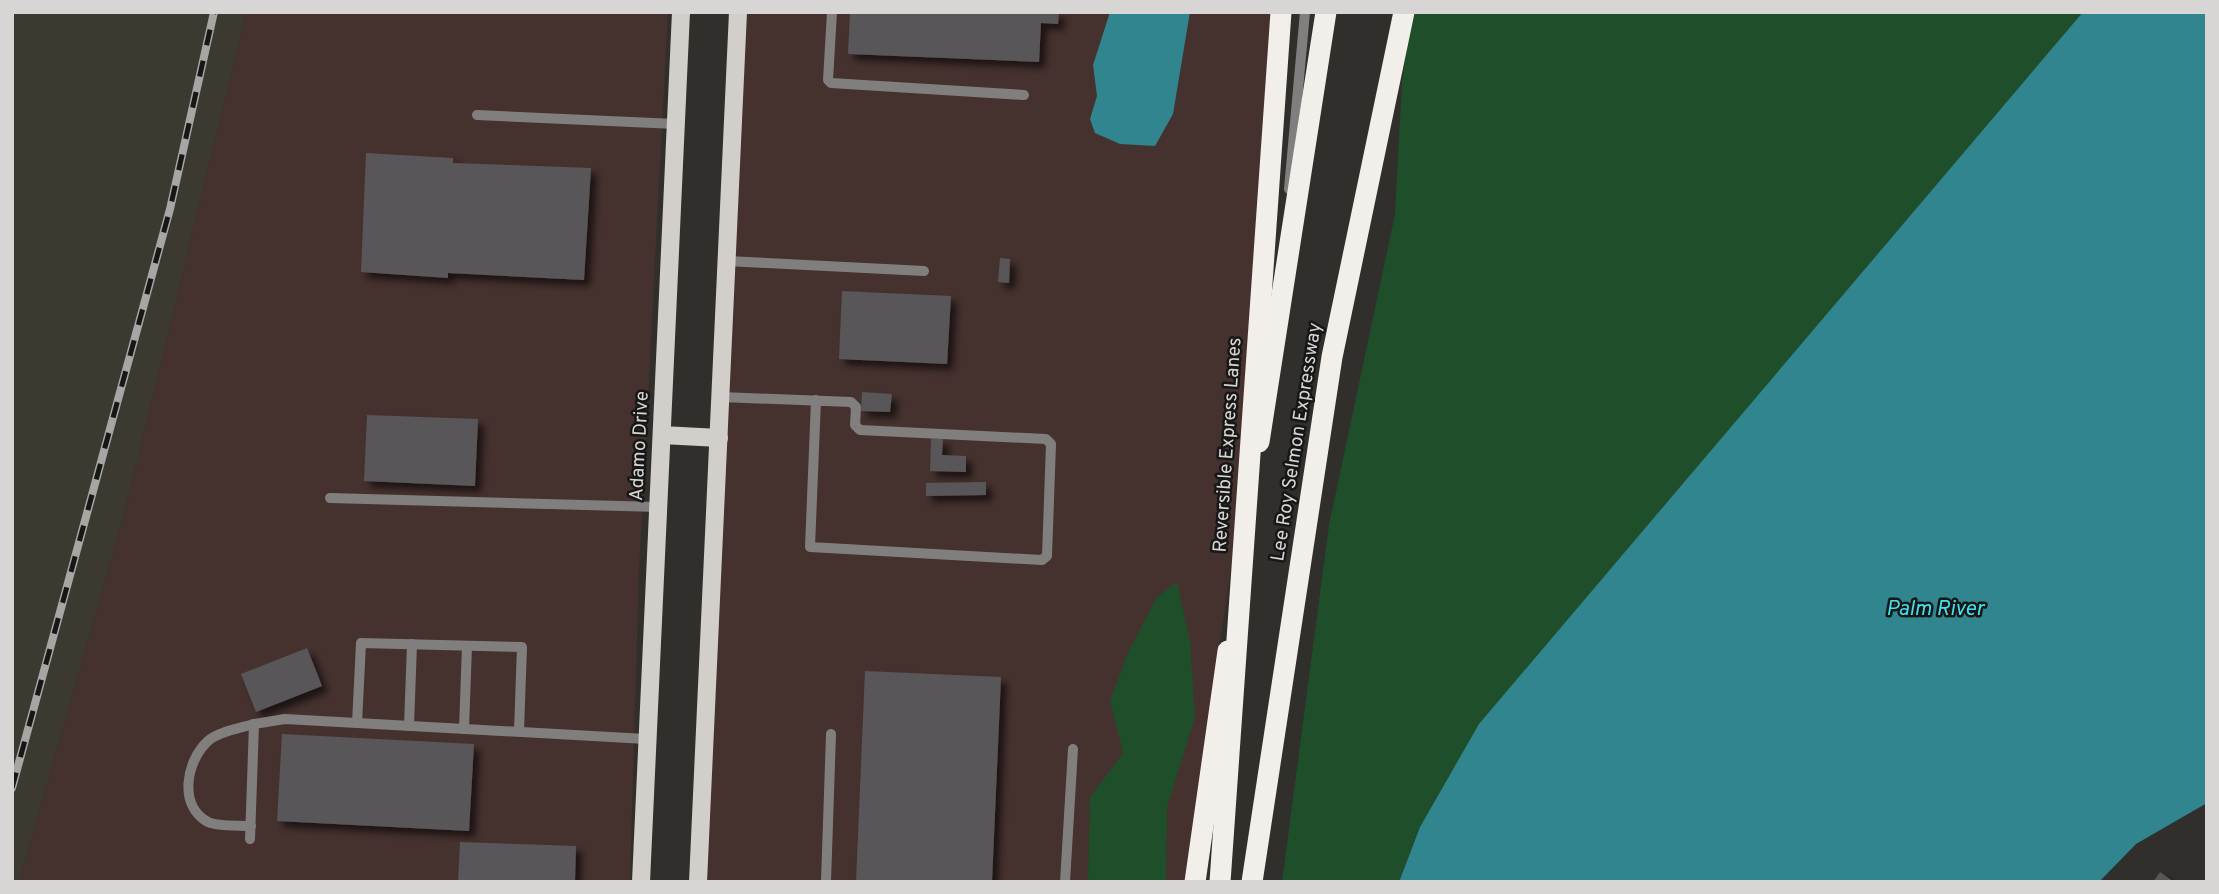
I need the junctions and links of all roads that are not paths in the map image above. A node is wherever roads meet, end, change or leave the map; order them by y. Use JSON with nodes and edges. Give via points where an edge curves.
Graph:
{"nodes":[{"id":1,"x":681,"y":12,"type":"edge"},
{"id":2,"x":738,"y":12,"type":"edge"},
{"id":3,"x":832,"y":12,"type":"edge"},
{"id":4,"x":1281,"y":12,"type":"edge"},
{"id":5,"x":1305,"y":12,"type":"edge"},
{"id":6,"x":1326,"y":12,"type":"edge"},
{"id":7,"x":1404,"y":12,"type":"edge"},
{"id":8,"x":1024,"y":94,"type":"dead end"},
{"id":9,"x":477,"y":115,"type":"dead end"},
{"id":10,"x":676,"y":124,"type":"junction"},
{"id":11,"x":1290,"y":237,"type":"junction"},
{"id":12,"x":727,"y":261,"type":"junction"},
{"id":13,"x":924,"y":271,"type":"dead end"},
{"id":14,"x":721,"y":397,"type":"junction"},
{"id":15,"x":816,"y":400,"type":"junction"},
{"id":16,"x":662,"y":435,"type":"junction"},
{"id":17,"x":719,"y":438,"type":"junction"},
{"id":18,"x":330,"y":498,"type":"dead end"},
{"id":19,"x":658,"y":507,"type":"junction"},
{"id":20,"x":412,"y":644,"type":"junction"},
{"id":21,"x":467,"y":646,"type":"junction"},
{"id":22,"x":357,"y":723,"type":"junction"},
{"id":23,"x":254,"y":724,"type":"junction"},
{"id":24,"x":409,"y":726,"type":"junction"},
{"id":25,"x":464,"y":729,"type":"junction"},
{"id":26,"x":519,"y":731,"type":"junction"},
{"id":27,"x":831,"y":734,"type":"dead end"},
{"id":28,"x":646,"y":739,"type":"junction"},
{"id":29,"x":1073,"y":749,"type":"dead end"},
{"id":30,"x":251,"y":825,"type":"junction"},
{"id":31,"x":250,"y":839,"type":"dead end"},
{"id":32,"x":641,"y":882,"type":"edge"},
{"id":33,"x":698,"y":882,"type":"edge"},
{"id":34,"x":825,"y":882,"type":"edge"},
{"id":35,"x":1065,"y":882,"type":"edge"},
{"id":36,"x":1195,"y":882,"type":"edge"},
{"id":37,"x":1220,"y":882,"type":"edge"},
{"id":38,"x":1252,"y":882,"type":"edge"}],
"edges":[{"from":1,"to":10,"type":"main road","name":"Adamo Drive"},
{"from":2,"to":12,"type":"main road"},
{"from":3,"to":8,"type":"lane","via":[[831,83]]},
{"from":4,"to":37,"type":"highway","name":"Reversible Express Lanes","bridge":true},
{"from":5,"to":11,"type":"lane","via":[[1290,159]]},
{"from":6,"to":11,"type":"highway","name":"Lee Roy Selmon Expressway"},
{"from":7,"to":38,"type":"highway","name":"Lee Roy Selmon Expressway","via":[[1332,357]]},
{"from":9,"to":10,"type":"lane"},
{"from":10,"to":16,"type":"main road","name":"Adamo Drive"},
{"from":11,"to":36,"type":"highway","name":"Lee Roy Selmon Expressway"},
{"from":12,"to":13,"type":"lane"},
{"from":12,"to":14,"type":"main road"},
{"from":14,"to":15,"type":"lane"},
{"from":14,"to":17,"type":"main road"},
{"from":15,"to":15,"type":"lane","via":[[854,404],[855,425],[860,430],[1046,439],[1051,444],[1047,556],[1042,560],[810,547]]},
{"from":16,"to":17,"type":"main road"},
{"from":16,"to":19,"type":"main road","name":"Adamo Drive"},
{"from":17,"to":33,"type":"main road"},
{"from":18,"to":19,"type":"lane"},
{"from":19,"to":28,"type":"main road","name":"Adamo Drive"},
{"from":20,"to":21,"type":"lane"},
{"from":20,"to":22,"type":"lane","via":[[361,642]]},
{"from":20,"to":24,"type":"lane"},
{"from":21,"to":25,"type":"lane"},
{"from":21,"to":26,"type":"lane","via":[[522,647]]},
{"from":22,"to":23,"type":"lane","via":[[285,719]]},
{"from":22,"to":24,"type":"lane"},
{"from":23,"to":30,"type":"lane"},
{"from":23,"to":30,"type":"lane","via":[[209,740],[188,780],[194,811],[210,823]]},
{"from":24,"to":25,"type":"lane"},
{"from":25,"to":26,"type":"lane"},
{"from":26,"to":28,"type":"lane"},
{"from":27,"to":34,"type":"lane"},
{"from":28,"to":32,"type":"main road","name":"Adamo Drive"},
{"from":29,"to":35,"type":"lane"},
{"from":30,"to":31,"type":"lane"}]}
